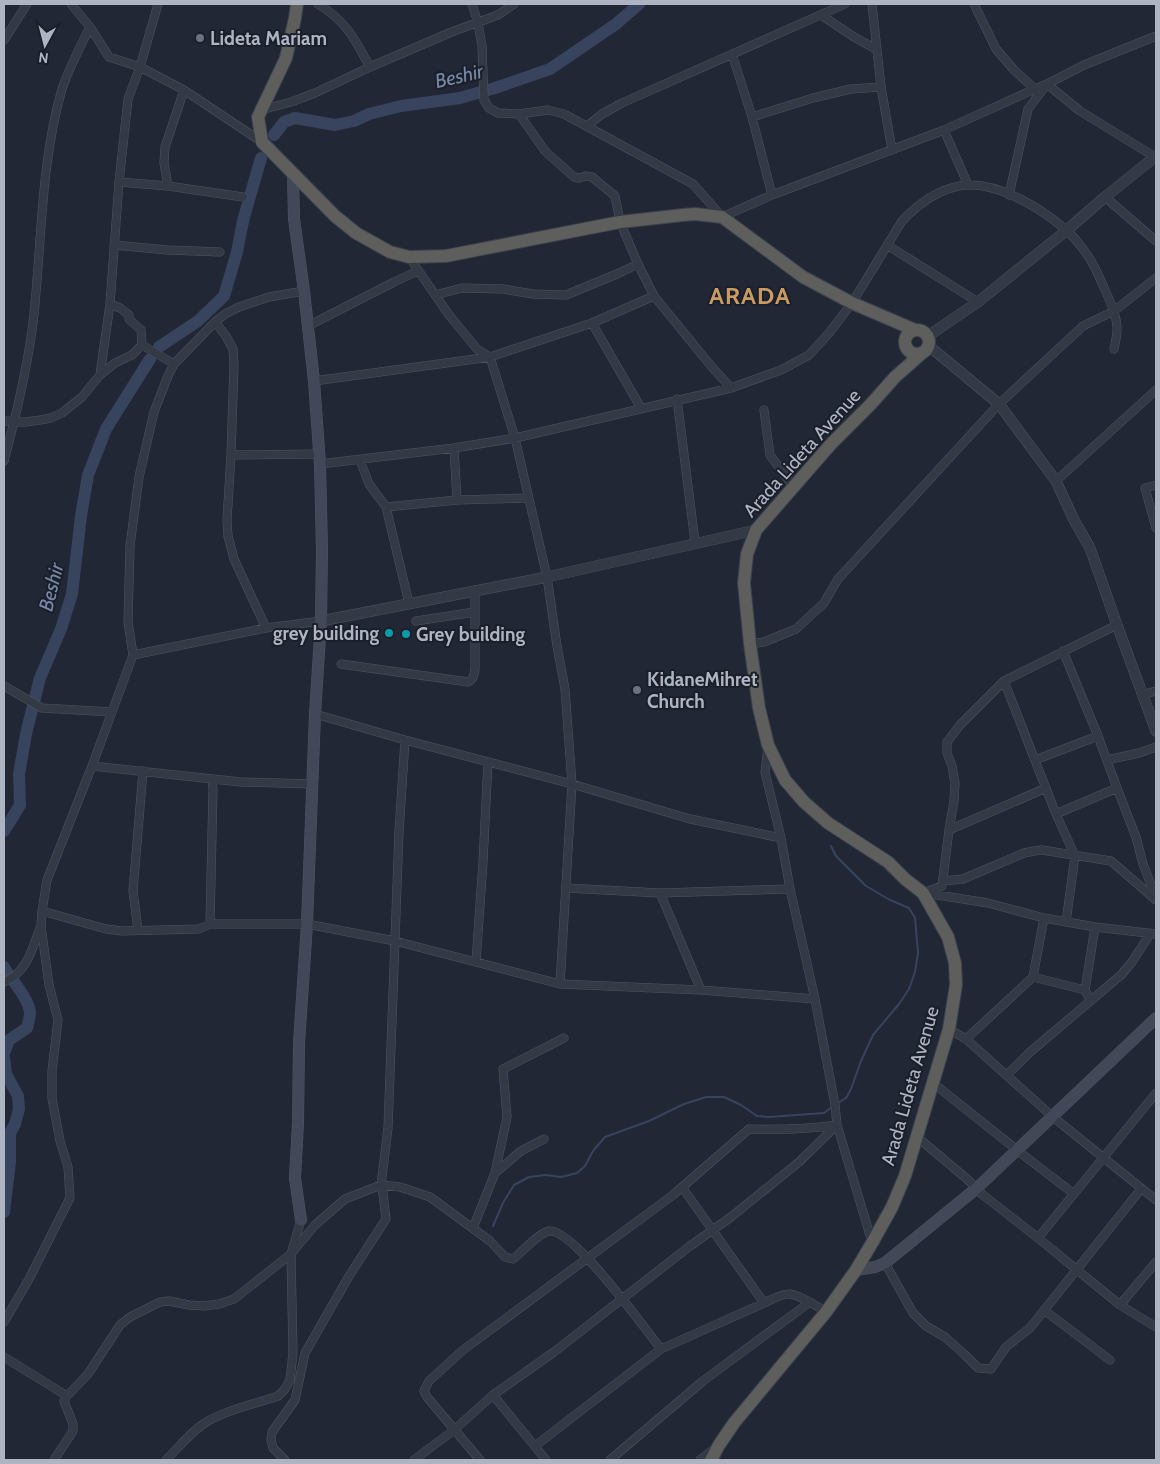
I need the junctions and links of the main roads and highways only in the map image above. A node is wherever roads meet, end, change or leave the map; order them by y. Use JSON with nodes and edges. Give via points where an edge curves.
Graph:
{"nodes":[{"id":1,"x":297,"y":4,"type":"edge"},
{"id":2,"x":292,"y":174,"type":"junction"},
{"id":3,"x":887,"y":318,"type":"junction"},
{"id":4,"x":915,"y":330,"type":"junction"},
{"id":5,"x":906,"y":344,"type":"junction"},
{"id":6,"x":926,"y":345,"type":"junction"},
{"id":7,"x":895,"y":377,"type":"junction"},
{"id":8,"x":1156,"y":1018,"type":"edge"},
{"id":9,"x":302,"y":1220,"type":"road end"},
{"id":10,"x":856,"y":1270,"type":"junction"},
{"id":11,"x":712,"y":1460,"type":"edge"}],
"edges":[{"from":1,"to":2,"type":"highway","via":[[286,58],[258,117],[262,142]]},
{"from":2,"to":3,"type":"highway","via":[[356,233],[390,252],[409,257],[446,256],[620,222],[689,214],[722,217],[803,277]]},
{"from":2,"to":9,"type":"main road","via":[[294,218],[314,382],[322,551],[307,924],[298,1044],[295,1178]]},
{"from":3,"to":4,"type":"highway"},
{"from":3,"to":5,"type":"highway"},
{"from":4,"to":5,"type":"highway","name":"Arada Lideta Avenue","via":[[907,335]]},
{"from":4,"to":6,"type":"highway","via":[[924,332]]},
{"from":5,"to":6,"type":"highway","via":[[915,354]]},
{"from":5,"to":7,"type":"highway","name":"Arada Lideta Avenue"},
{"from":6,"to":7,"type":"highway","name":"Arada Lideta Avenue"},
{"from":7,"to":10,"type":"highway","name":"Arada Lideta Avenue","via":[[756,530],[747,554],[744,583],[759,708],[768,745],[785,780],[828,823],[888,862],[922,893],[948,937],[955,963],[956,985],[950,1029],[904,1176],[892,1206]]},
{"from":8,"to":10,"type":"main road","via":[[977,1188],[885,1263]]},
{"from":10,"to":11,"type":"highway","name":"Arada Lideta Avenue","via":[[826,1312],[734,1423]]}]}
